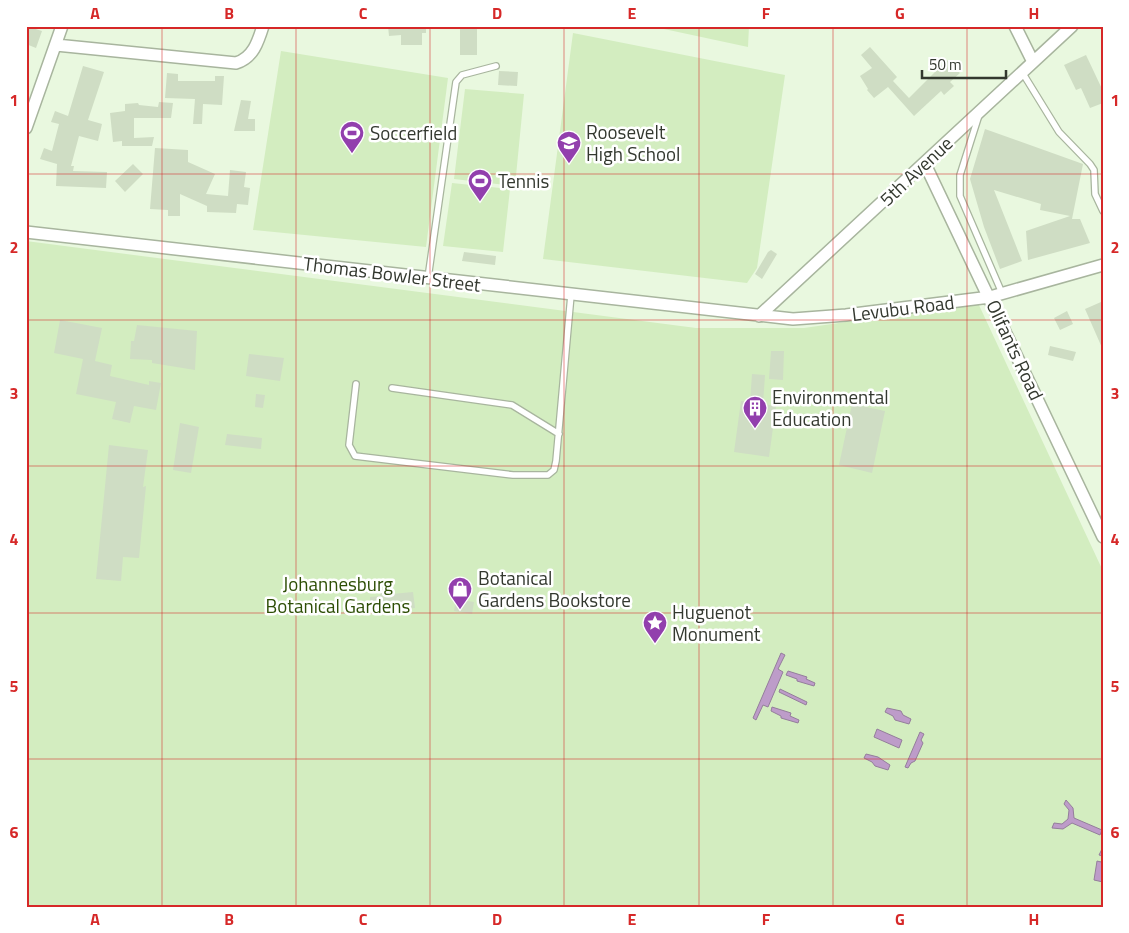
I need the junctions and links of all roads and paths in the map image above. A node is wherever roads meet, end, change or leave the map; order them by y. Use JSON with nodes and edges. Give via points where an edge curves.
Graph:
{"nodes":[{"id":1,"x":62,"y":26,"type":"edge"},
{"id":2,"x":263,"y":26,"type":"edge"},
{"id":3,"x":1015,"y":26,"type":"edge"},
{"id":4,"x":1072,"y":26,"type":"edge"},
{"id":5,"x":56,"y":45,"type":"junction"},
{"id":6,"x":1033,"y":62,"type":"junction"},
{"id":7,"x":496,"y":66,"type":"dead end"},
{"id":8,"x":1022,"y":72,"type":"junction"},
{"id":9,"x":981,"y":111,"type":"junction"},
{"id":10,"x":26,"y":128,"type":"edge"},
{"id":11,"x":925,"y":164,"type":"junction"},
{"id":12,"x":1103,"y":211,"type":"edge"},
{"id":13,"x":26,"y":232,"type":"edge"},
{"id":14,"x":1103,"y":265,"type":"edge"},
{"id":15,"x":428,"y":278,"type":"junction"},
{"id":16,"x":1002,"y":294,"type":"junction"},
{"id":17,"x":571,"y":295,"type":"junction"},
{"id":18,"x":990,"y":297,"type":"junction"},
{"id":19,"x":759,"y":316,"type":"junction"},
{"id":20,"x":356,"y":384,"type":"dead end"},
{"id":21,"x":392,"y":388,"type":"dead end"},
{"id":22,"x":559,"y":434,"type":"junction"},
{"id":23,"x":1103,"y":537,"type":"edge"}],
"edges":[{"from":1,"to":5,"type":"street"},
{"from":2,"to":5,"type":"street","via":[[248,57],[236,63]]},
{"from":3,"to":6,"type":"street"},
{"from":4,"to":6,"type":"street","name":"5th Avenue"},
{"from":5,"to":10,"type":"street"},
{"from":6,"to":8,"type":"street","name":"5th Avenue"},
{"from":7,"to":15,"type":"lane","via":[[462,76],[456,82]]},
{"from":8,"to":9,"type":"street","name":"5th Avenue"},
{"from":8,"to":12,"type":"lane","via":[[1059,132],[1094,170],[1095,194]]},
{"from":9,"to":11,"type":"street","name":"5th Avenue"},
{"from":9,"to":16,"type":"lane","via":[[960,176],[960,196]]},
{"from":11,"to":18,"type":"street","name":"Olifants Road"},
{"from":11,"to":19,"type":"street","name":"5th Avenue"},
{"from":13,"to":15,"type":"street","name":"Thomas Bowler Street"},
{"from":14,"to":16,"type":"street","name":"Levubu Road"},
{"from":15,"to":17,"type":"street","name":"Thomas Bowler Street"},
{"from":16,"to":18,"type":"street","name":"Levubu Road"},
{"from":17,"to":19,"type":"street","name":"Thomas Bowler Street"},
{"from":17,"to":22,"type":"lane"},
{"from":18,"to":19,"type":"street","name":"Levubu Road","via":[[809,319]]},
{"from":18,"to":23,"type":"street","name":"Olifants Road"},
{"from":20,"to":22,"type":"lane","via":[[349,444],[352,453],[360,458],[417,462],[513,476],[548,475],[554,470]]},
{"from":21,"to":22,"type":"lane","via":[[512,405]]}]}
